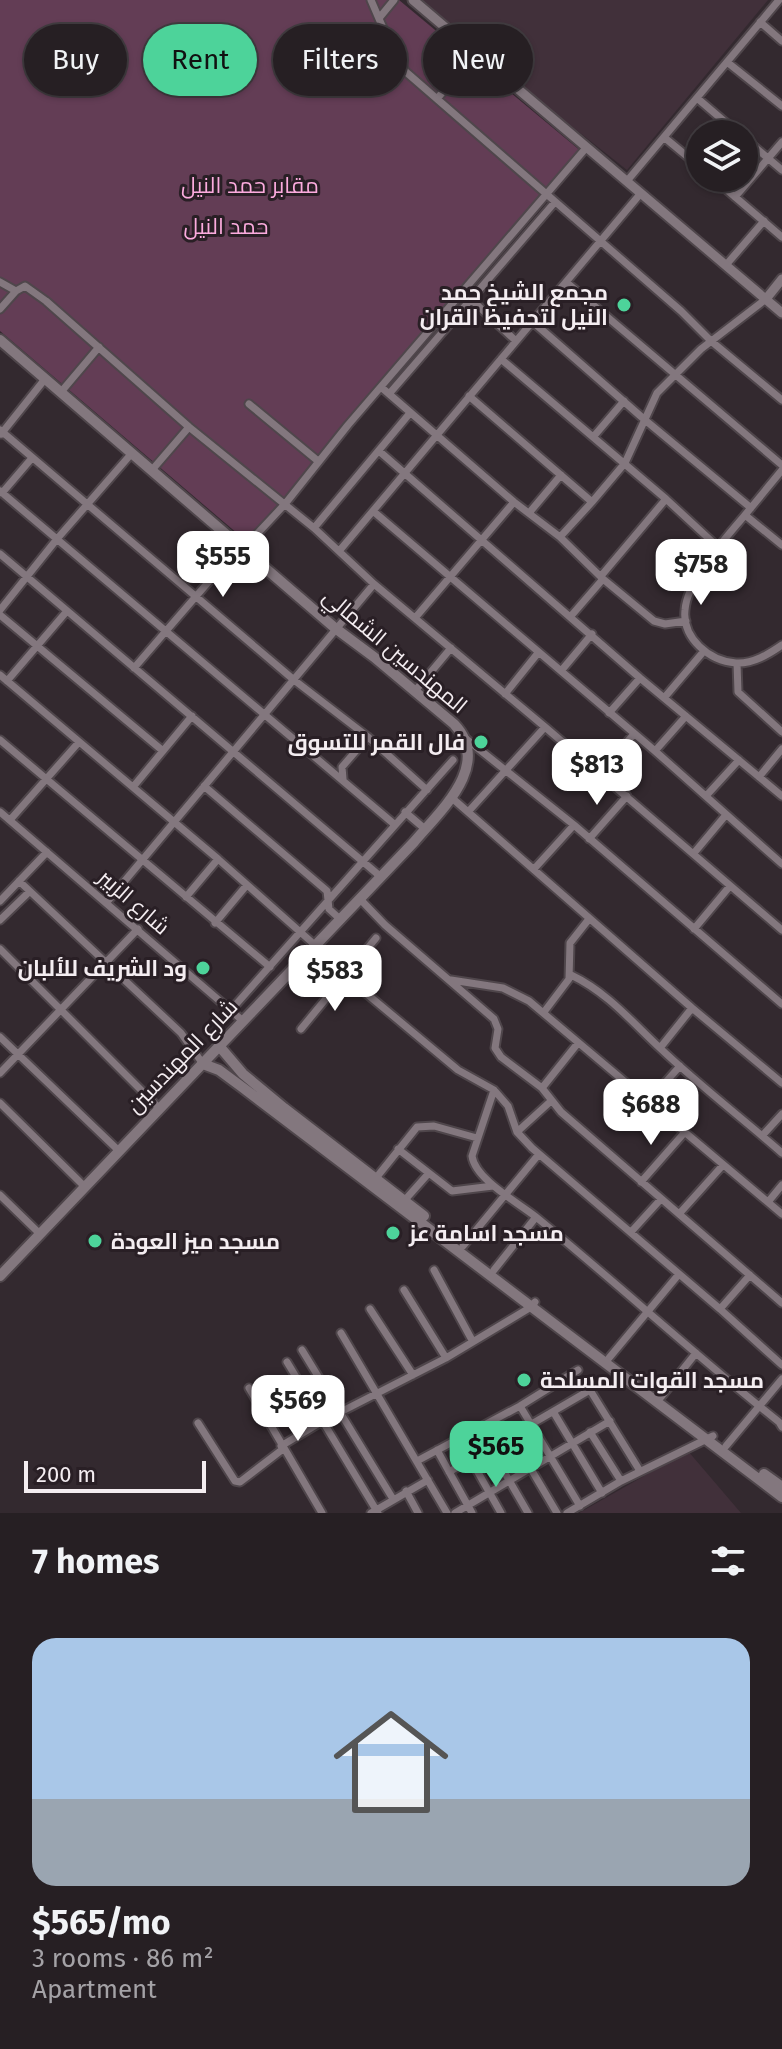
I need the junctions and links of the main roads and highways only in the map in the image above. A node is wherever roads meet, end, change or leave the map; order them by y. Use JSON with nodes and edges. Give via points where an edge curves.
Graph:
{"nodes":[{"id":1,"x":0,"y":340,"type":"edge"},
{"id":2,"x":425,"y":829,"type":"joint"},
{"id":3,"x":220,"y":1047,"type":"junction"},
{"id":4,"x":203,"y":1064,"type":"junction"},
{"id":5,"x":313,"y":1135,"type":"junction"},
{"id":6,"x":391,"y":1195,"type":"junction"},
{"id":7,"x":1,"y":1272,"type":"edge"},
{"id":8,"x":533,"y":1304,"type":"junction"},
{"id":9,"x":710,"y":1438,"type":"junction"},
{"id":10,"x":782,"y":1487,"type":"edge"},
{"id":11,"x":782,"y":1497,"type":"edge"}],
"edges":[{"from":1,"to":2,"type":"main road","name":"المهندسين الشمالي","via":[[454,724],[465,737],[466,771],[452,798]]},
{"from":2,"to":3,"type":"main road","name":"شارع المهندسين"},
{"from":3,"to":4,"type":"main road","name":"شارع المهندسين"},
{"from":3,"to":5,"type":"main road"},
{"from":4,"to":5,"type":"main road"},
{"from":4,"to":7,"type":"main road","name":"شارع المهندسين"},
{"from":5,"to":6,"type":"main road"},
{"from":5,"to":6,"type":"main road","via":[[376,1178]]},
{"from":6,"to":8,"type":"main road"},
{"from":6,"to":8,"type":"main road"},
{"from":8,"to":9,"type":"main road"},
{"from":8,"to":9,"type":"main road"},
{"from":9,"to":10,"type":"main road"},
{"from":9,"to":11,"type":"main road"}]}
